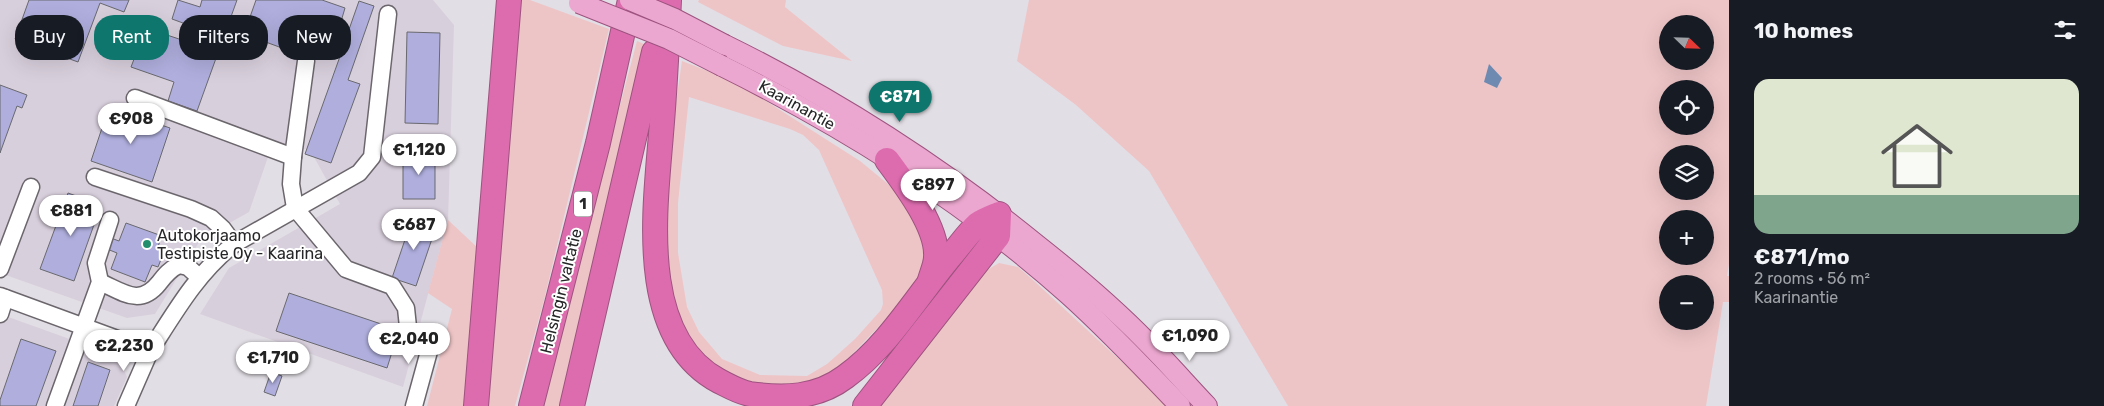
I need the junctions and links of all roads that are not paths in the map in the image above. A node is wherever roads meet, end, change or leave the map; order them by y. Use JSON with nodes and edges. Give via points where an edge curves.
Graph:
{"nodes":[{"id":1,"x":509,"y":0,"type":"edge"},
{"id":2,"x":630,"y":0,"type":"edge"},
{"id":3,"x":666,"y":0,"type":"edge"},
{"id":4,"x":669,"y":0,"type":"edge"},
{"id":5,"x":575,"y":1,"type":"edge"},
{"id":6,"x":388,"y":14,"type":"dead end"},
{"id":7,"x":306,"y":61,"type":"dead end"},
{"id":8,"x":135,"y":98,"type":"dead end"},
{"id":9,"x":293,"y":157,"type":"junction"},
{"id":10,"x":887,"y":160,"type":"junction"},
{"id":11,"x":95,"y":177,"type":"dead end"},
{"id":12,"x":31,"y":187,"type":"dead end"},
{"id":13,"x":295,"y":208,"type":"junction"},
{"id":14,"x":110,"y":220,"type":"dead end"},
{"id":15,"x":992,"y":224,"type":"junction"},
{"id":16,"x":234,"y":244,"type":"junction"},
{"id":17,"x":0,"y":269,"type":"edge"},
{"id":18,"x":199,"y":277,"type":"junction"},
{"id":19,"x":930,"y":281,"type":"junction"},
{"id":20,"x":100,"y":282,"type":"junction"},
{"id":21,"x":3,"y":297,"type":"edge"},
{"id":22,"x":0,"y":314,"type":"edge"},
{"id":23,"x":84,"y":327,"type":"junction"},
{"id":24,"x":408,"y":327,"type":"dead end"},
{"id":25,"x":434,"y":333,"type":"dead end"},
{"id":26,"x":150,"y":350,"type":"junction"},
{"id":27,"x":55,"y":406,"type":"edge"},
{"id":28,"x":126,"y":406,"type":"edge"},
{"id":29,"x":414,"y":406,"type":"edge"},
{"id":30,"x":476,"y":406,"type":"edge"},
{"id":31,"x":531,"y":406,"type":"edge"},
{"id":32,"x":572,"y":406,"type":"edge"},
{"id":33,"x":865,"y":406,"type":"edge"},
{"id":34,"x":1180,"y":406,"type":"edge"},
{"id":35,"x":1207,"y":406,"type":"edge"}],
"edges":[{"from":1,"to":30,"type":"highway"},
{"from":2,"to":15,"type":"main road","name":"Kaarinantie","bridge":true,"via":[[777,70],[905,146]]},
{"from":2,"to":31,"type":"highway","name":"Helsingin valtatie","number":"1","via":[[598,144]]},
{"from":3,"to":32,"type":"highway"},
{"from":4,"to":19,"type":"highway","via":[[654,231],[662,298],[675,334],[696,365],[744,393],[774,397],[810,395],[829,388],[863,363],[897,326]]},
{"from":5,"to":10,"type":"main road","name":"Kaarinantie","bridge":true,"via":[[669,39],[770,89]]},
{"from":6,"to":13,"type":"street","via":[[372,157],[358,173]]},
{"from":7,"to":9,"type":"street"},
{"from":8,"to":9,"type":"street"},
{"from":9,"to":13,"type":"street","via":[[291,184]]},
{"from":10,"to":15,"type":"main road","name":"Kaarinantie"},
{"from":10,"to":19,"type":"highway","via":[[928,224],[936,257]]},
{"from":11,"to":16,"type":"street","via":[[211,218]]},
{"from":12,"to":17,"type":"street"},
{"from":13,"to":16,"type":"street"},
{"from":13,"to":24,"type":"street","via":[[346,269],[392,286],[406,308]]},
{"from":14,"to":20,"type":"street","via":[[96,263]]},
{"from":15,"to":19,"type":"highway"},
{"from":15,"to":33,"type":"highway"},
{"from":15,"to":34,"type":"main road","name":"Kaarinantie","via":[[1068,294]]},
{"from":15,"to":35,"type":"main road","name":"Kaarinantie","via":[[1085,284],[1147,342]]},
{"from":16,"to":18,"type":"street"},
{"from":18,"to":20,"type":"street","via":[[179,265],[171,269],[154,290],[132,297]]},
{"from":18,"to":26,"type":"street"},
{"from":20,"to":23,"type":"street"},
{"from":21,"to":22,"type":"street"},
{"from":21,"to":23,"type":"street"},
{"from":23,"to":26,"type":"street"},
{"from":23,"to":27,"type":"street"},
{"from":25,"to":29,"type":"street"},
{"from":26,"to":28,"type":"street"}]}
